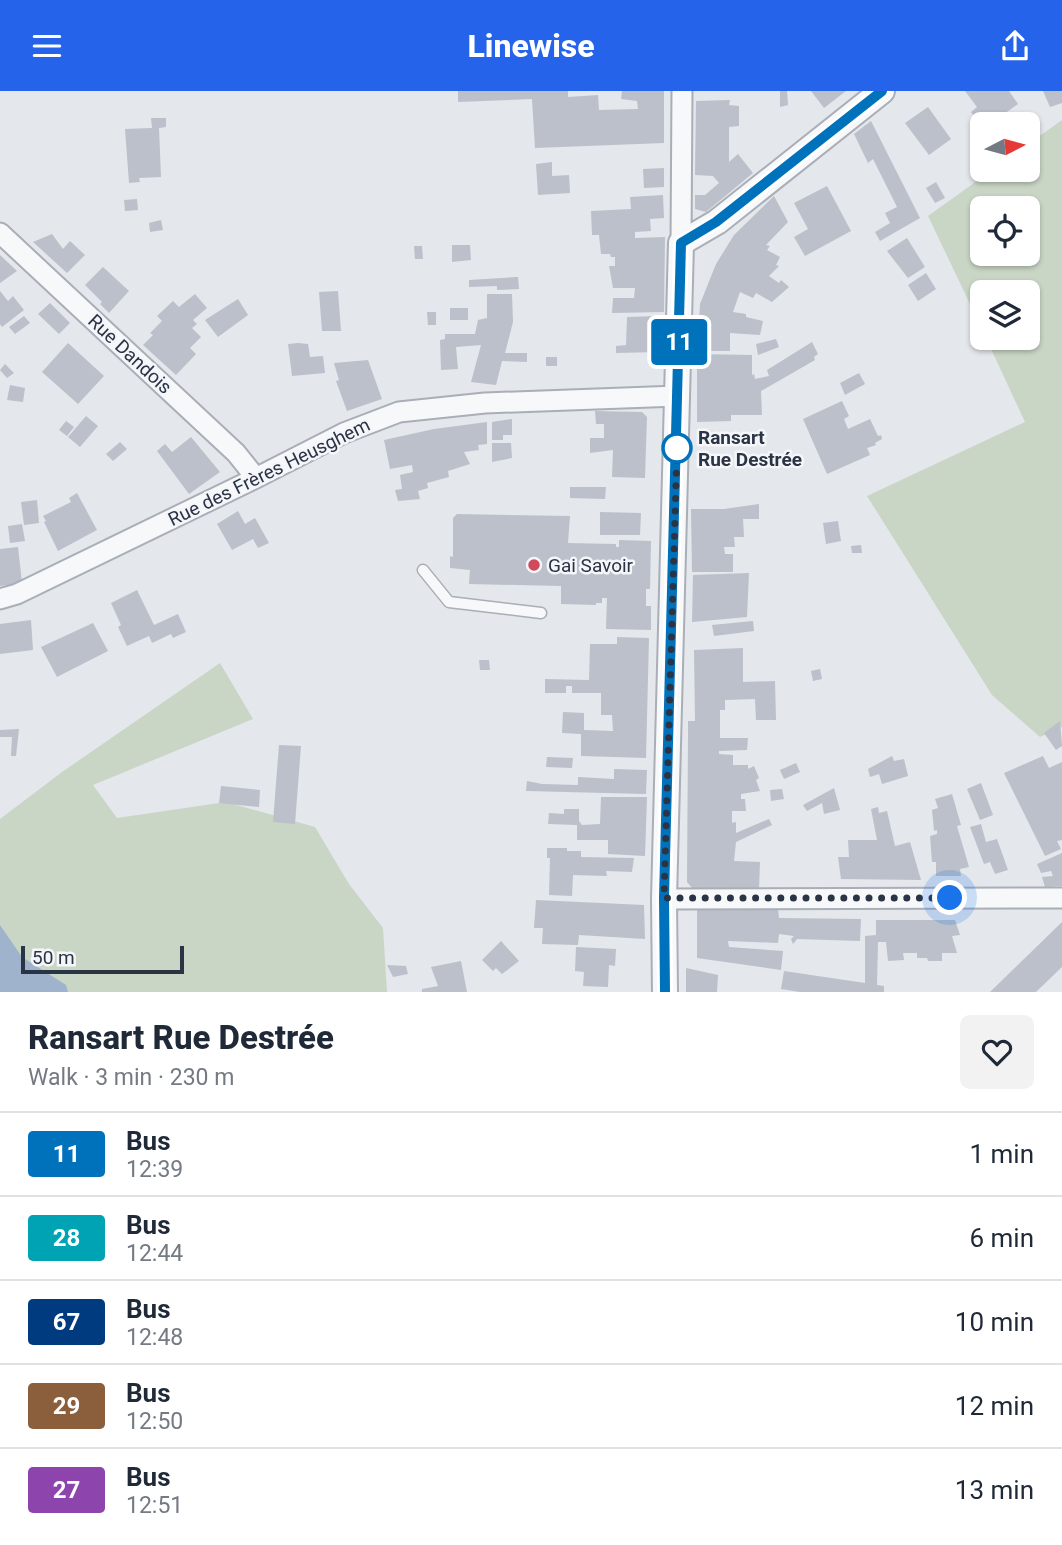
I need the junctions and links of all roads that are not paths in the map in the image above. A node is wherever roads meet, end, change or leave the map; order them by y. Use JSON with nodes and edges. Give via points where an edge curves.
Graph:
{"nodes":[{"id":1,"x":682,"y":91,"type":"edge"},
{"id":2,"x":881,"y":91,"type":"edge"},
{"id":3,"x":0,"y":233,"type":"edge"},
{"id":4,"x":681,"y":243,"type":"junction"},
{"id":5,"x":678,"y":396,"type":"junction"},
{"id":6,"x":256,"y":478,"type":"junction"},
{"id":7,"x":423,"y":570,"type":"dead end"},
{"id":8,"x":0,"y":599,"type":"edge"},
{"id":9,"x":541,"y":613,"type":"dead end"},
{"id":10,"x":664,"y":898,"type":"junction"},
{"id":11,"x":1062,"y":898,"type":"edge"},
{"id":12,"x":665,"y":992,"type":"edge"}],
"edges":[{"from":1,"to":4,"type":"street"},
{"from":2,"to":4,"type":"street","via":[[716,222]]},
{"from":3,"to":6,"type":"street","name":"Rue Dandois","via":[[236,453]]},
{"from":4,"to":5,"type":"street"},
{"from":5,"to":6,"type":"street","name":"Rue des Frères Heusghem","via":[[485,403],[399,412],[372,420]]},
{"from":5,"to":10,"type":"street"},
{"from":6,"to":8,"type":"street","name":"Rue des Frères Heusghem"},
{"from":7,"to":9,"type":"lane","via":[[449,602]]},
{"from":10,"to":11,"type":"street"},
{"from":10,"to":12,"type":"street"}]}
